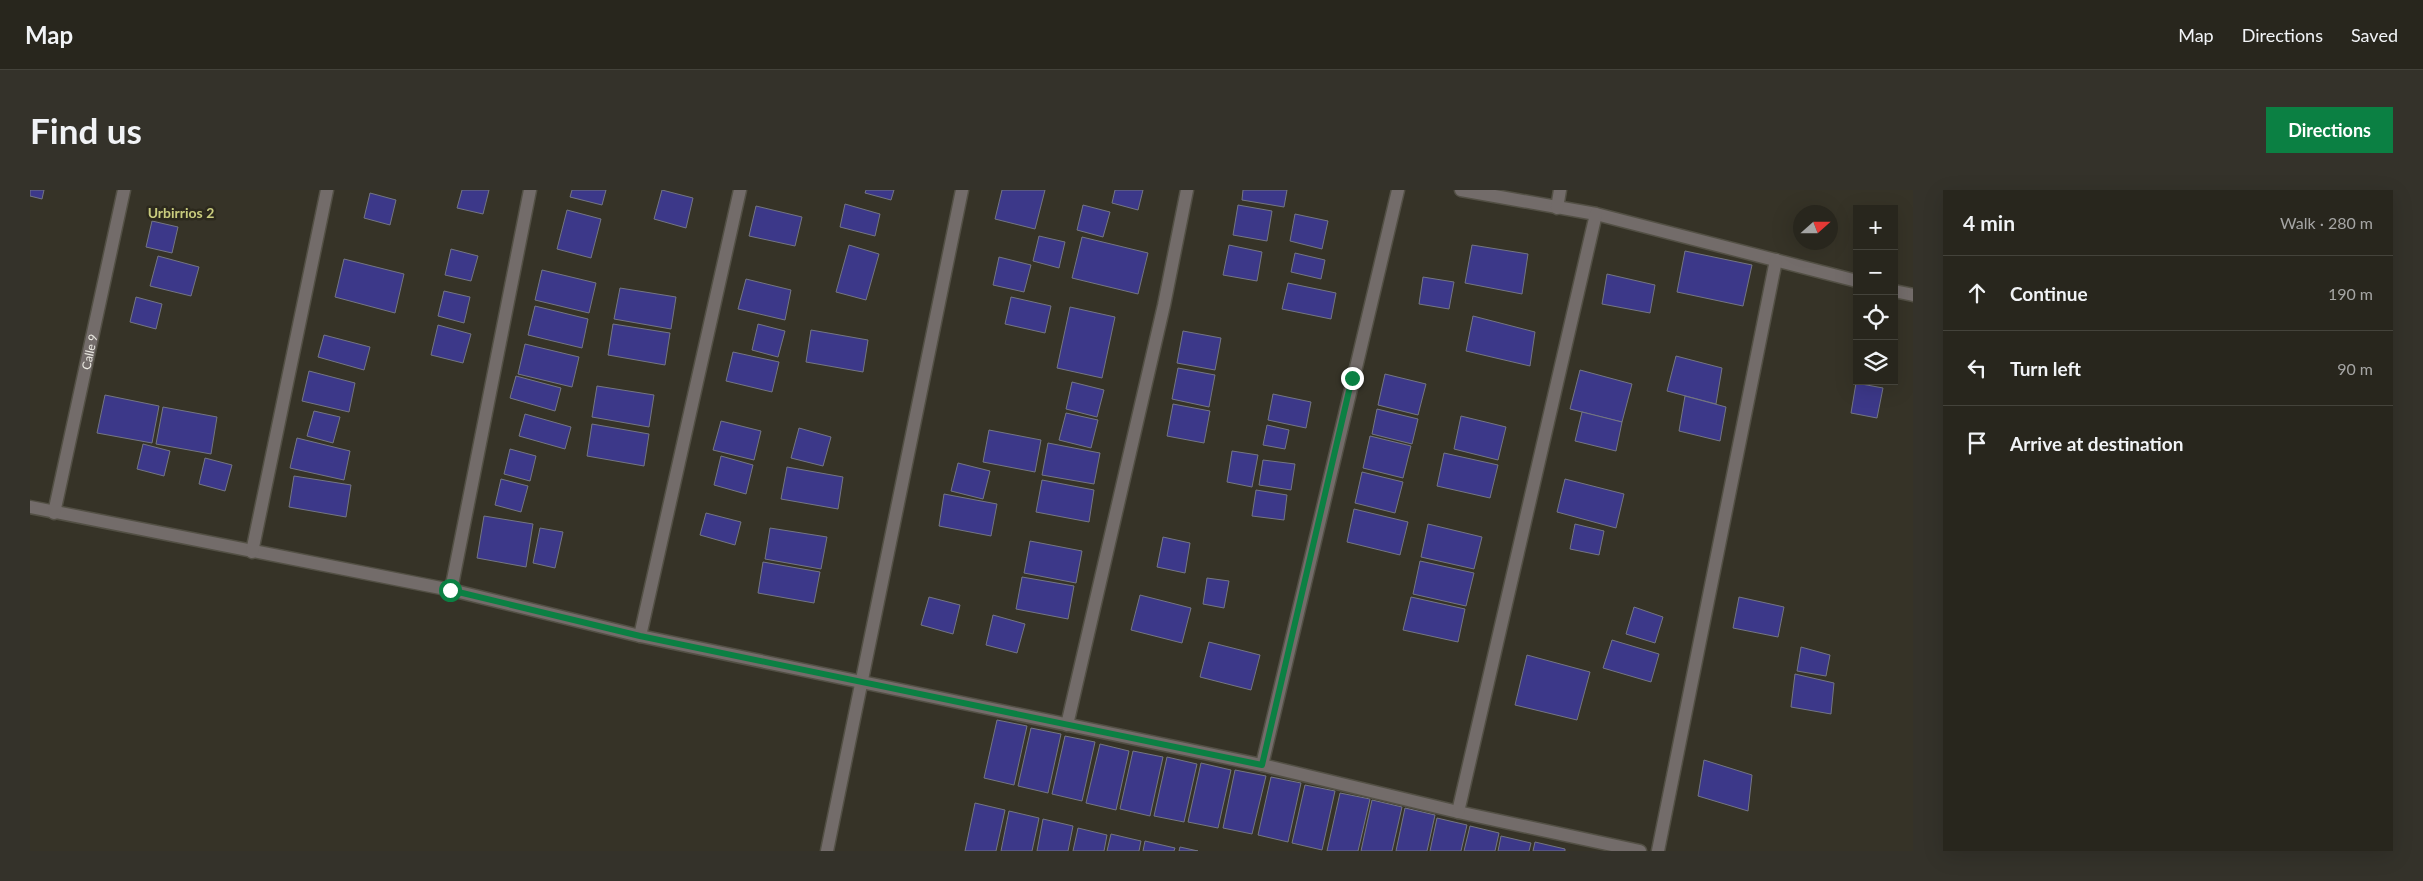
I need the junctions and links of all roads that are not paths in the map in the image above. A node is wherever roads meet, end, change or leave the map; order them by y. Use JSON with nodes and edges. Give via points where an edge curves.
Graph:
{"nodes":[{"id":1,"x":124,"y":190,"type":"edge"},
{"id":2,"x":327,"y":190,"type":"edge"},
{"id":3,"x":530,"y":190,"type":"edge"},
{"id":4,"x":740,"y":190,"type":"edge"},
{"id":5,"x":962,"y":190,"type":"edge"},
{"id":6,"x":1187,"y":190,"type":"edge"},
{"id":7,"x":1398,"y":190,"type":"edge"},
{"id":8,"x":1461,"y":190,"type":"edge"},
{"id":9,"x":1560,"y":190,"type":"edge"},
{"id":10,"x":1557,"y":208,"type":"junction"},
{"id":11,"x":1596,"y":214,"type":"junction"},
{"id":12,"x":1776,"y":260,"type":"junction"},
{"id":13,"x":1853,"y":280,"type":"edge"},
{"id":14,"x":1898,"y":292,"type":"edge"},
{"id":15,"x":1913,"y":295,"type":"edge"},
{"id":16,"x":30,"y":507,"type":"edge"},
{"id":17,"x":54,"y":513,"type":"junction"},
{"id":18,"x":252,"y":552,"type":"junction"},
{"id":19,"x":450,"y":590,"type":"junction"},
{"id":20,"x":640,"y":636,"type":"junction"},
{"id":21,"x":861,"y":682,"type":"junction"},
{"id":22,"x":1067,"y":725,"type":"junction"},
{"id":23,"x":1262,"y":765,"type":"junction"},
{"id":24,"x":1458,"y":812,"type":"junction"},
{"id":25,"x":827,"y":851,"type":"edge"},
{"id":26,"x":1640,"y":851,"type":"edge"},
{"id":27,"x":1658,"y":851,"type":"edge"}],
"edges":[{"from":1,"to":17,"type":"street","name":"Calle 9"},
{"from":2,"to":18,"type":"street"},
{"from":3,"to":19,"type":"street"},
{"from":4,"to":20,"type":"street"},
{"from":5,"to":21,"type":"street"},
{"from":6,"to":22,"type":"street","via":[[1162,314]]},
{"from":7,"to":23,"type":"street"},
{"from":8,"to":10,"type":"street"},
{"from":9,"to":10,"type":"street"},
{"from":10,"to":11,"type":"street"},
{"from":11,"to":12,"type":"street"},
{"from":11,"to":24,"type":"street"},
{"from":12,"to":13,"type":"street"},
{"from":12,"to":27,"type":"street"},
{"from":14,"to":15,"type":"street"},
{"from":16,"to":17,"type":"street"},
{"from":17,"to":18,"type":"street"},
{"from":18,"to":19,"type":"street"},
{"from":19,"to":20,"type":"street"},
{"from":20,"to":21,"type":"street"},
{"from":21,"to":22,"type":"street"},
{"from":21,"to":25,"type":"street"},
{"from":22,"to":23,"type":"street"},
{"from":23,"to":24,"type":"street"},
{"from":24,"to":26,"type":"street"}]}
